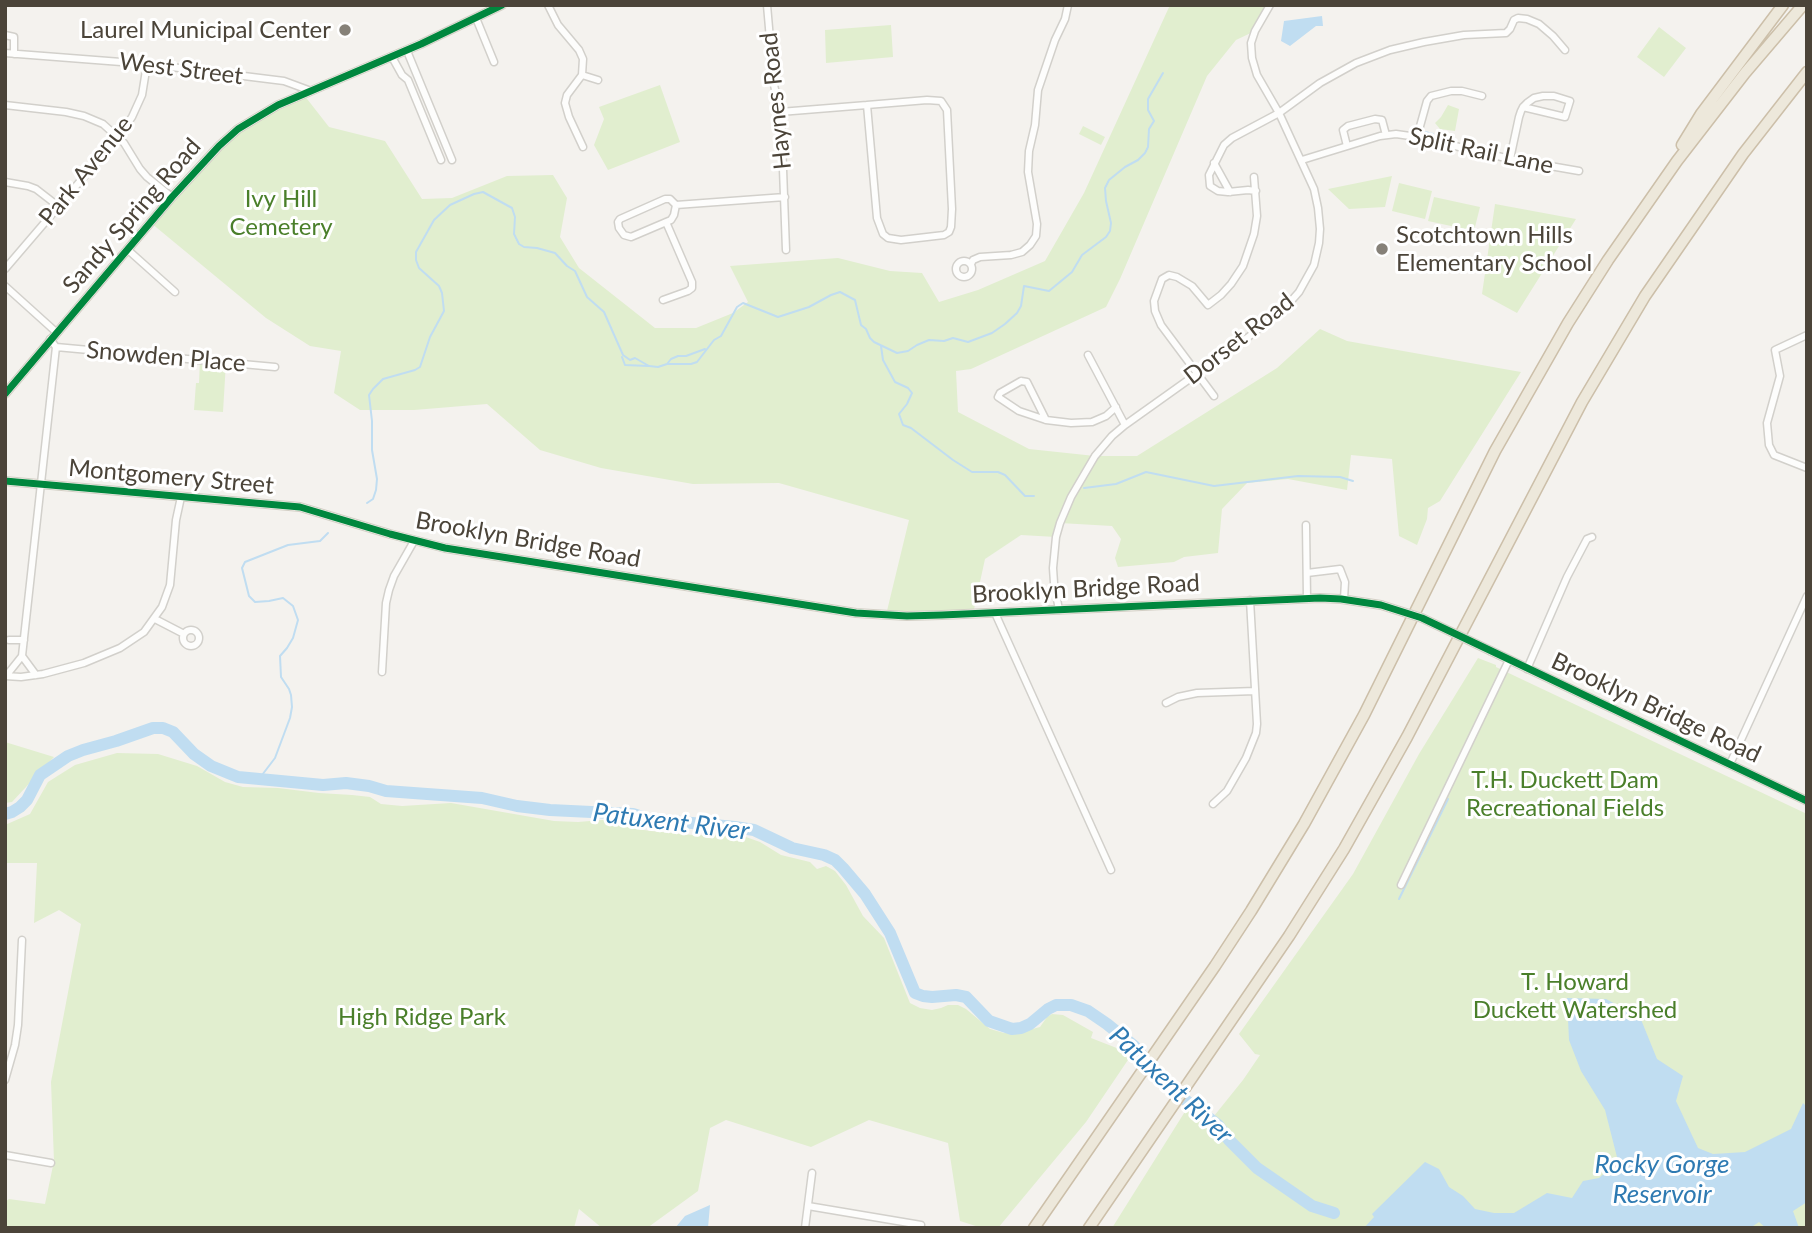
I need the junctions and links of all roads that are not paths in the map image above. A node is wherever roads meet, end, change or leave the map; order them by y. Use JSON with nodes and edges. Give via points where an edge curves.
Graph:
{"nodes":[{"id":1,"x":502,"y":5,"type":"edge"},
{"id":2,"x":548,"y":5,"type":"edge"},
{"id":3,"x":767,"y":5,"type":"edge"},
{"id":4,"x":1069,"y":5,"type":"edge"},
{"id":5,"x":1270,"y":5,"type":"edge"},
{"id":6,"x":1783,"y":5,"type":"edge"},
{"id":7,"x":1803,"y":5,"type":"edge"},
{"id":8,"x":476,"y":18,"type":"junction"},
{"id":9,"x":5,"y":35,"type":"edge"},
{"id":10,"x":1564,"y":50,"type":"dead end"},
{"id":11,"x":407,"y":51,"type":"junction"},
{"id":12,"x":5,"y":53,"type":"edge"},
{"id":13,"x":14,"y":54,"type":"junction"},
{"id":14,"x":392,"y":57,"type":"junction"},
{"id":15,"x":494,"y":62,"type":"dead end"},
{"id":16,"x":147,"y":64,"type":"junction"},
{"id":17,"x":1807,"y":72,"type":"edge"},
{"id":18,"x":582,"y":75,"type":"junction"},
{"id":19,"x":598,"y":80,"type":"dead end"},
{"id":20,"x":312,"y":92,"type":"junction"},
{"id":21,"x":1482,"y":96,"type":"dead end"},
{"id":22,"x":5,"y":105,"type":"edge"},
{"id":23,"x":867,"y":105,"type":"junction"},
{"id":24,"x":1523,"y":107,"type":"junction"},
{"id":25,"x":780,"y":112,"type":"junction"},
{"id":26,"x":1279,"y":113,"type":"junction"},
{"id":27,"x":1386,"y":135,"type":"junction"},
{"id":28,"x":118,"y":137,"type":"junction"},
{"id":29,"x":1417,"y":137,"type":"junction"},
{"id":30,"x":1347,"y":146,"type":"junction"},
{"id":31,"x":583,"y":147,"type":"dead end"},
{"id":32,"x":1510,"y":159,"type":"junction"},
{"id":33,"x":441,"y":160,"type":"dead end"},
{"id":34,"x":452,"y":160,"type":"dead end"},
{"id":35,"x":1302,"y":160,"type":"junction"},
{"id":36,"x":1214,"y":163,"type":"junction"},
{"id":37,"x":1579,"y":171,"type":"dead end"},
{"id":38,"x":1254,"y":177,"type":"dead end"},
{"id":39,"x":5,"y":182,"type":"edge"},
{"id":40,"x":1256,"y":191,"type":"junction"},
{"id":41,"x":1230,"y":192,"type":"junction"},
{"id":42,"x":172,"y":197,"type":"junction"},
{"id":43,"x":785,"y":197,"type":"junction"},
{"id":44,"x":676,"y":205,"type":"junction"},
{"id":45,"x":58,"y":206,"type":"junction"},
{"id":46,"x":1643,"y":209,"type":"junction"},
{"id":47,"x":666,"y":222,"type":"junction"},
{"id":48,"x":128,"y":250,"type":"junction"},
{"id":49,"x":786,"y":250,"type":"dead end"},
{"id":50,"x":971,"y":264,"type":"dead end"},
{"id":51,"x":5,"y":269,"type":"edge"},
{"id":52,"x":5,"y":286,"type":"edge"},
{"id":53,"x":175,"y":292,"type":"dead end"},
{"id":54,"x":663,"y":300,"type":"dead end"},
{"id":55,"x":1807,"y":335,"type":"edge"},
{"id":56,"x":54,"y":339,"type":"junction"},
{"id":57,"x":1088,"y":355,"type":"dead end"},
{"id":58,"x":275,"y":367,"type":"dead end"},
{"id":59,"x":1196,"y":373,"type":"junction"},
{"id":60,"x":5,"y":394,"type":"edge"},
{"id":61,"x":1214,"y":396,"type":"dead end"},
{"id":62,"x":1116,"y":407,"type":"junction"},
{"id":63,"x":1046,"y":420,"type":"junction"},
{"id":64,"x":1125,"y":425,"type":"junction"},
{"id":65,"x":1807,"y":468,"type":"edge"},
{"id":66,"x":5,"y":481,"type":"edge"},
{"id":67,"x":41,"y":484,"type":"junction"},
{"id":68,"x":181,"y":497,"type":"junction"},
{"id":69,"x":333,"y":516,"type":"joint"},
{"id":70,"x":1306,"y":525,"type":"dead end"},
{"id":71,"x":1592,"y":537,"type":"dead end"},
{"id":72,"x":414,"y":541,"type":"junction"},
{"id":73,"x":1307,"y":573,"type":"junction"},
{"id":74,"x":1807,"y":596,"type":"edge"},
{"id":75,"x":1307,"y":598,"type":"junction"},
{"id":76,"x":1344,"y":599,"type":"junction"},
{"id":77,"x":1250,"y":600,"type":"junction"},
{"id":78,"x":1059,"y":610,"type":"junction"},
{"id":79,"x":995,"y":613,"type":"junction"},
{"id":80,"x":155,"y":619,"type":"junction"},
{"id":81,"x":184,"y":634,"type":"dead end"},
{"id":82,"x":9,"y":640,"type":"dead end"},
{"id":83,"x":24,"y":640,"type":"junction"},
{"id":84,"x":22,"y":656,"type":"junction"},
{"id":85,"x":1509,"y":660,"type":"junction"},
{"id":86,"x":1527,"y":669,"type":"junction"},
{"id":87,"x":383,"y":672,"type":"dead end"},
{"id":88,"x":36,"y":675,"type":"junction"},
{"id":89,"x":6,"y":676,"type":"edge"},
{"id":90,"x":1255,"y":691,"type":"junction"},
{"id":91,"x":1166,"y":703,"type":"dead end"},
{"id":92,"x":1730,"y":764,"type":"junction"},
{"id":93,"x":1807,"y":801,"type":"edge"},
{"id":94,"x":1213,"y":804,"type":"dead end"},
{"id":95,"x":1111,"y":870,"type":"dead end"},
{"id":96,"x":1401,"y":885,"type":"dead end"},
{"id":97,"x":22,"y":940,"type":"dead end"},
{"id":98,"x":5,"y":1080,"type":"edge"},
{"id":99,"x":5,"y":1155,"type":"edge"},
{"id":100,"x":51,"y":1163,"type":"dead end"},
{"id":101,"x":812,"y":1173,"type":"dead end"},
{"id":102,"x":808,"y":1206,"type":"junction"},
{"id":103,"x":921,"y":1225,"type":"dead end"},
{"id":104,"x":805,"y":1228,"type":"edge"},
{"id":105,"x":1034,"y":1228,"type":"edge"},
{"id":106,"x":1089,"y":1228,"type":"edge"}],
"edges":[{"from":1,"to":8,"type":"street","name":"Sandy Spring Road"},
{"from":2,"to":18,"type":"street","via":[[579,50]]},
{"from":3,"to":25,"type":"street","name":"Haynes Road"},
{"from":4,"to":50,"type":"street","via":[[1038,90],[1029,151],[1036,236],[1022,251],[980,257]]},
{"from":5,"to":26,"type":"street","name":"Dorset Road","via":[[1255,31],[1251,52],[1257,75]]},
{"from":6,"to":46,"type":"highway","via":[[1701,114]]},
{"from":7,"to":46,"type":"highway","via":[[1745,73]]},
{"from":8,"to":11,"type":"street","name":"Sandy Spring Road"},
{"from":8,"to":15,"type":"street"},
{"from":9,"to":13,"type":"street","via":[[15,37]]},
{"from":10,"to":26,"type":"street","via":[[1544,28],[1518,18],[1506,33],[1446,38],[1373,56],[1320,83]]},
{"from":11,"to":14,"type":"street","name":"Sandy Spring Road"},
{"from":11,"to":34,"type":"street"},
{"from":12,"to":13,"type":"street","name":"West Street"},
{"from":13,"to":16,"type":"street","name":"West Street"},
{"from":14,"to":20,"type":"street","name":"Sandy Spring Road"},
{"from":14,"to":33,"type":"street","via":[[408,80]]},
{"from":16,"to":20,"type":"street","name":"West Street","via":[[284,81]]},
{"from":16,"to":28,"type":"street","name":"Park Avenue","via":[[140,102]]},
{"from":17,"to":106,"type":"highway","via":[[1712,197],[1645,296],[1582,402],[1379,790],[1319,890]]},
{"from":18,"to":19,"type":"street"},
{"from":18,"to":31,"type":"street","via":[[565,103]]},
{"from":20,"to":42,"type":"street","name":"Sandy Spring Road","via":[[270,109],[238,129]]},
{"from":21,"to":29,"type":"street","via":[[1462,91],[1431,96]]},
{"from":22,"to":28,"type":"street","via":[[84,116]]},
{"from":23,"to":23,"type":"street","via":[[933,100],[945,106],[952,209],[951,228],[944,235],[901,240],[883,234],[877,218]]},
{"from":23,"to":25,"type":"street"},
{"from":24,"to":24,"type":"street","via":[[1565,117],[1570,101],[1543,96]]},
{"from":24,"to":32,"type":"street"},
{"from":25,"to":43,"type":"street","name":"Haynes Road"},
{"from":26,"to":35,"type":"street","name":"Dorset Road"},
{"from":26,"to":36,"type":"street","via":[[1227,141]]},
{"from":27,"to":29,"type":"street","name":"Split Rail Lane"},
{"from":27,"to":30,"type":"street","name":"Split Rail Lane"},
{"from":27,"to":30,"type":"street","via":[[1382,120],[1348,126],[1343,130]]},
{"from":28,"to":42,"type":"street","via":[[147,177]]},
{"from":28,"to":45,"type":"street","name":"Park Avenue"},
{"from":29,"to":32,"type":"street","name":"Split Rail Lane"},
{"from":30,"to":35,"type":"street","name":"Split Rail Lane"},
{"from":32,"to":37,"type":"street","name":"Split Rail Lane"},
{"from":35,"to":59,"type":"street","name":"Dorset Road","via":[[1320,219],[1317,255],[1308,278],[1284,309]]},
{"from":36,"to":41,"type":"street"},
{"from":36,"to":41,"type":"street","via":[[1210,186]]},
{"from":38,"to":40,"type":"street"},
{"from":39,"to":45,"type":"street","via":[[36,189]]},
{"from":40,"to":41,"type":"street"},
{"from":40,"to":59,"type":"street","via":[[1257,216],[1249,252],[1239,274],[1221,295],[1208,305],[1192,286],[1169,275],[1158,288],[1157,317]]},
{"from":42,"to":48,"type":"street","name":"Sandy Spring Road"},
{"from":43,"to":44,"type":"street","name":"Haynes Road"},
{"from":43,"to":49,"type":"street","name":"Haynes Road"},
{"from":44,"to":47,"type":"street"},
{"from":44,"to":47,"type":"street","name":"Haynes Road","via":[[666,199],[618,222],[627,237]]},
{"from":45,"to":51,"type":"street","name":"Park Avenue"},
{"from":46,"to":105,"type":"highway","via":[[1568,323],[1495,451],[1364,715],[1304,824],[1251,911]]},
{"from":47,"to":54,"type":"street","via":[[692,288]]},
{"from":48,"to":53,"type":"street"},
{"from":48,"to":56,"type":"street","name":"Sandy Spring Road"},
{"from":52,"to":56,"type":"street"},
{"from":55,"to":65,"type":"street","via":[[1775,350],[1780,376],[1767,423],[1774,455]]},
{"from":56,"to":58,"type":"street","name":"Snowden Place"},
{"from":56,"to":60,"type":"street","name":"Sandy Spring Road"},
{"from":56,"to":67,"type":"street"},
{"from":57,"to":62,"type":"street"},
{"from":59,"to":61,"type":"street"},
{"from":59,"to":64,"type":"street","name":"Dorset Road"},
{"from":62,"to":63,"type":"street","via":[[1092,422]]},
{"from":62,"to":64,"type":"street"},
{"from":63,"to":63,"type":"street","via":[[1000,400],[1000,393],[1027,382]]},
{"from":64,"to":78,"type":"street","name":"Dorset Road","via":[[1095,456],[1060,523],[1053,568]]},
{"from":66,"to":67,"type":"street","name":"Montgomery Street"},
{"from":67,"to":68,"type":"street","name":"Montgomery Street"},
{"from":67,"to":83,"type":"street"},
{"from":68,"to":69,"type":"street","name":"Montgomery Street","via":[[300,507]]},
{"from":68,"to":80,"type":"street","via":[[170,585]]},
{"from":69,"to":72,"type":"street","name":"Brooklyn Bridge Road"},
{"from":70,"to":73,"type":"street"},
{"from":71,"to":86,"type":"street","via":[[1567,578]]},
{"from":72,"to":79,"type":"street","name":"Brooklyn Bridge Road","via":[[856,613]]},
{"from":72,"to":87,"type":"street","via":[[389,590]]},
{"from":73,"to":75,"type":"street"},
{"from":73,"to":76,"type":"street","via":[[1340,569]]},
{"from":74,"to":92,"type":"street"},
{"from":75,"to":76,"type":"street","name":"Brooklyn Bridge Road"},
{"from":75,"to":77,"type":"street","name":"Brooklyn Bridge Road"},
{"from":76,"to":85,"type":"street","name":"Brooklyn Bridge Road","bridge":true,"via":[[1422,618]]},
{"from":77,"to":78,"type":"street","name":"Brooklyn Bridge Road"},
{"from":77,"to":90,"type":"street"},
{"from":78,"to":79,"type":"street","name":"Brooklyn Bridge Road"},
{"from":79,"to":95,"type":"street"},
{"from":80,"to":81,"type":"street"},
{"from":80,"to":88,"type":"street","via":[[132,641],[103,656]]},
{"from":82,"to":83,"type":"street"},
{"from":83,"to":84,"type":"street"},
{"from":84,"to":88,"type":"street"},
{"from":84,"to":89,"type":"street"},
{"from":85,"to":86,"type":"street","name":"Brooklyn Bridge Road"},
{"from":85,"to":96,"type":"street"},
{"from":86,"to":92,"type":"street","name":"Brooklyn Bridge Road"},
{"from":88,"to":89,"type":"street"},
{"from":90,"to":91,"type":"street","via":[[1186,695]]},
{"from":90,"to":94,"type":"street","via":[[1254,741],[1227,791]]},
{"from":92,"to":93,"type":"street","name":"Brooklyn Bridge Road"},
{"from":97,"to":98,"type":"street","via":[[18,1025]]},
{"from":99,"to":100,"type":"street"},
{"from":101,"to":102,"type":"street"},
{"from":102,"to":103,"type":"street"},
{"from":102,"to":104,"type":"street"}]}
